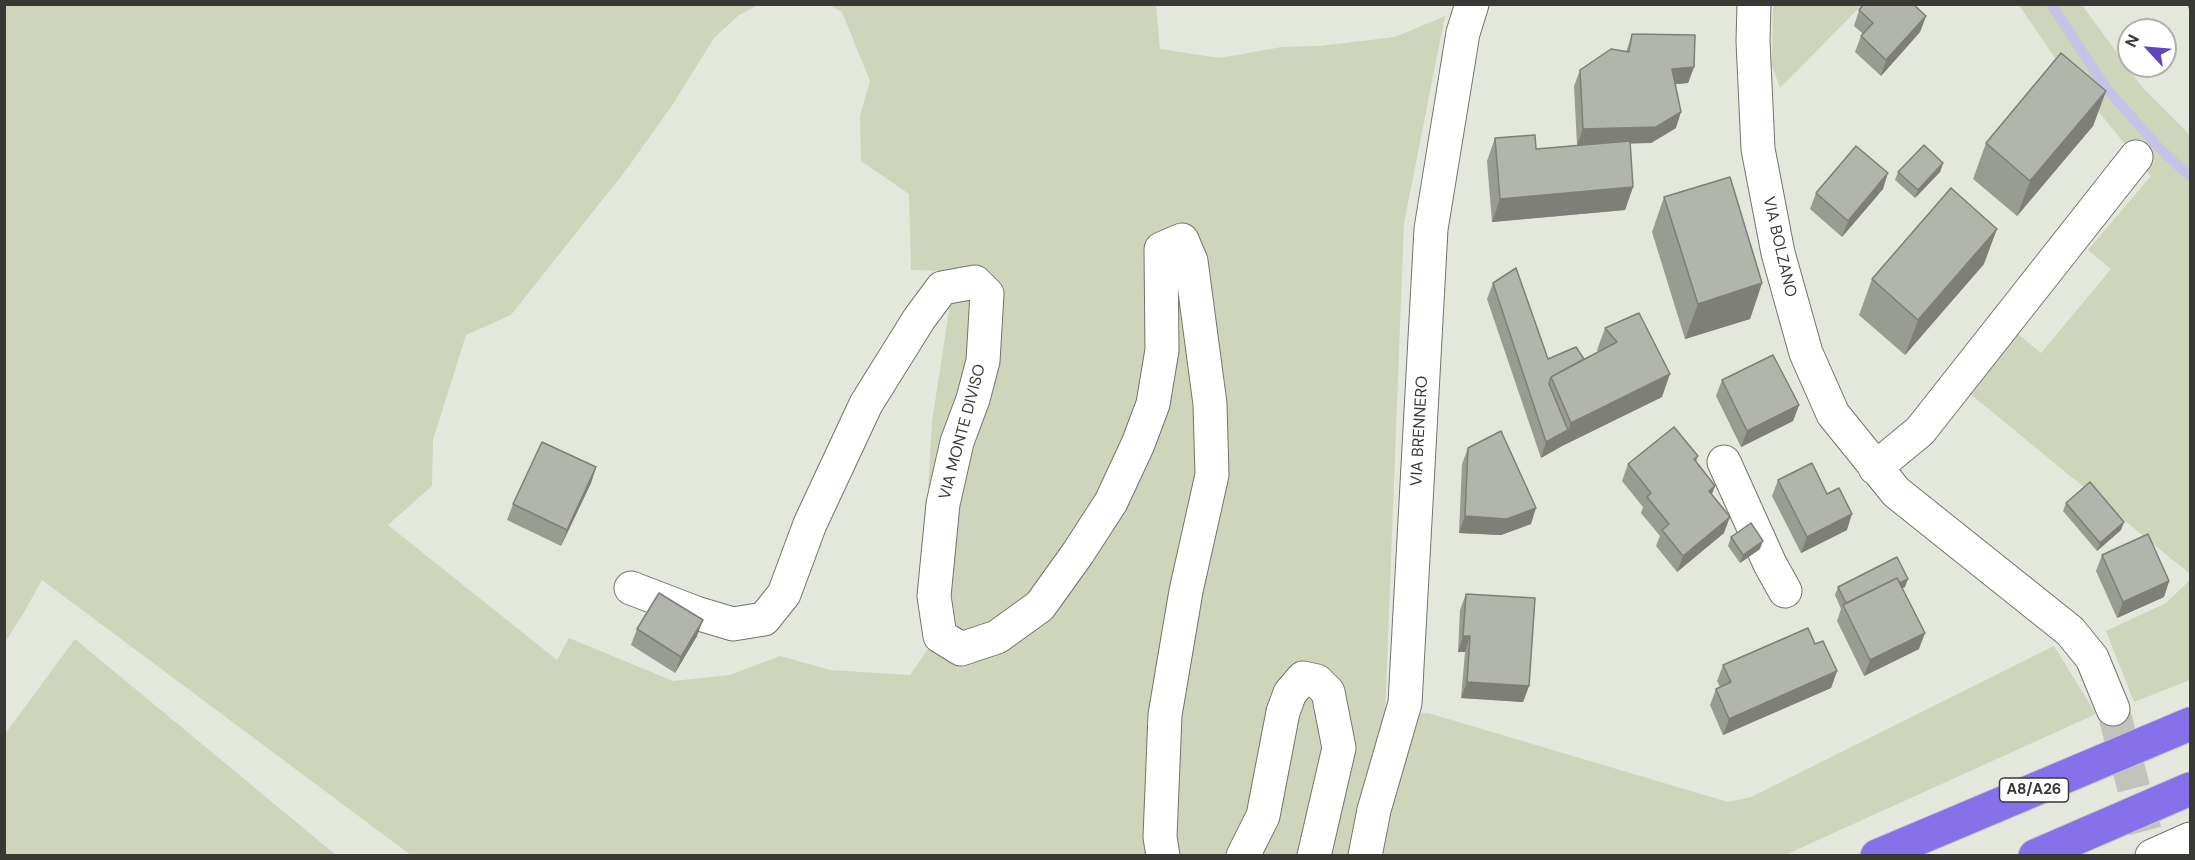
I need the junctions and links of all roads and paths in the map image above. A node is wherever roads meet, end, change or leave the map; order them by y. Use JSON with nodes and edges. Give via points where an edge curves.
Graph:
{"nodes":[{"id":1,"x":1472,"y":4,"type":"edge"},
{"id":2,"x":1754,"y":4,"type":"edge"},
{"id":3,"x":2136,"y":157,"type":"dead end"},
{"id":4,"x":1724,"y":462,"type":"dead end"},
{"id":5,"x":1875,"y":468,"type":"junction"},
{"id":6,"x":631,"y":588,"type":"dead end"},
{"id":7,"x":1785,"y":591,"type":"dead end"},
{"id":8,"x":2113,"y":709,"type":"tunnel mouth"},
{"id":9,"x":2190,"y":724,"type":"edge"},
{"id":10,"x":2190,"y":789,"type":"edge"},
{"id":11,"x":2190,"y":840,"type":"edge"},
{"id":12,"x":2149,"y":847,"type":"edge"},
{"id":13,"x":1163,"y":855,"type":"edge"},
{"id":14,"x":1243,"y":855,"type":"edge"},
{"id":15,"x":1314,"y":855,"type":"edge"},
{"id":16,"x":1365,"y":855,"type":"edge"},
{"id":17,"x":1877,"y":855,"type":"edge"},
{"id":18,"x":2035,"y":855,"type":"edge"}],
"edges":[{"from":1,"to":16,"type":"street","name":"VIA BRENNERO","via":[[1463,33],[1431,229],[1405,703]]},
{"from":2,"to":5,"type":"street","name":"VIA BOLZANO","via":[[1758,149],[1778,253],[1806,353],[1828,404]]},
{"from":3,"to":5,"type":"street","via":[[1920,431]]},
{"from":4,"to":7,"type":"street"},
{"from":5,"to":8,"type":"street","name":"VIA BOLZANO","via":[[1896,492],[2070,631],[2092,658]]},
{"from":6,"to":13,"type":"street","name":"VIA MONTE DIVISO","via":[[733,624],[764,619],[784,594],[810,524],[866,404],[942,288],[975,282],[987,294],[983,361],[974,399],[957,442],[943,504],[934,596],[940,636],[961,649],[997,637],[1040,606],[1116,492],[1153,404],[1162,350],[1161,249],[1182,240],[1191,261],[1210,404],[1212,475],[1186,591],[1165,715],[1160,837]]},
{"from":9,"to":17,"type":"highway","number":"A8/A26"},
{"from":10,"to":18,"type":"highway"},
{"from":11,"to":12,"type":"street"},
{"from":14,"to":15,"type":"street","via":[[1263,816],[1283,712],[1290,693],[1303,678],[1317,681],[1328,692],[1339,748]]}]}
